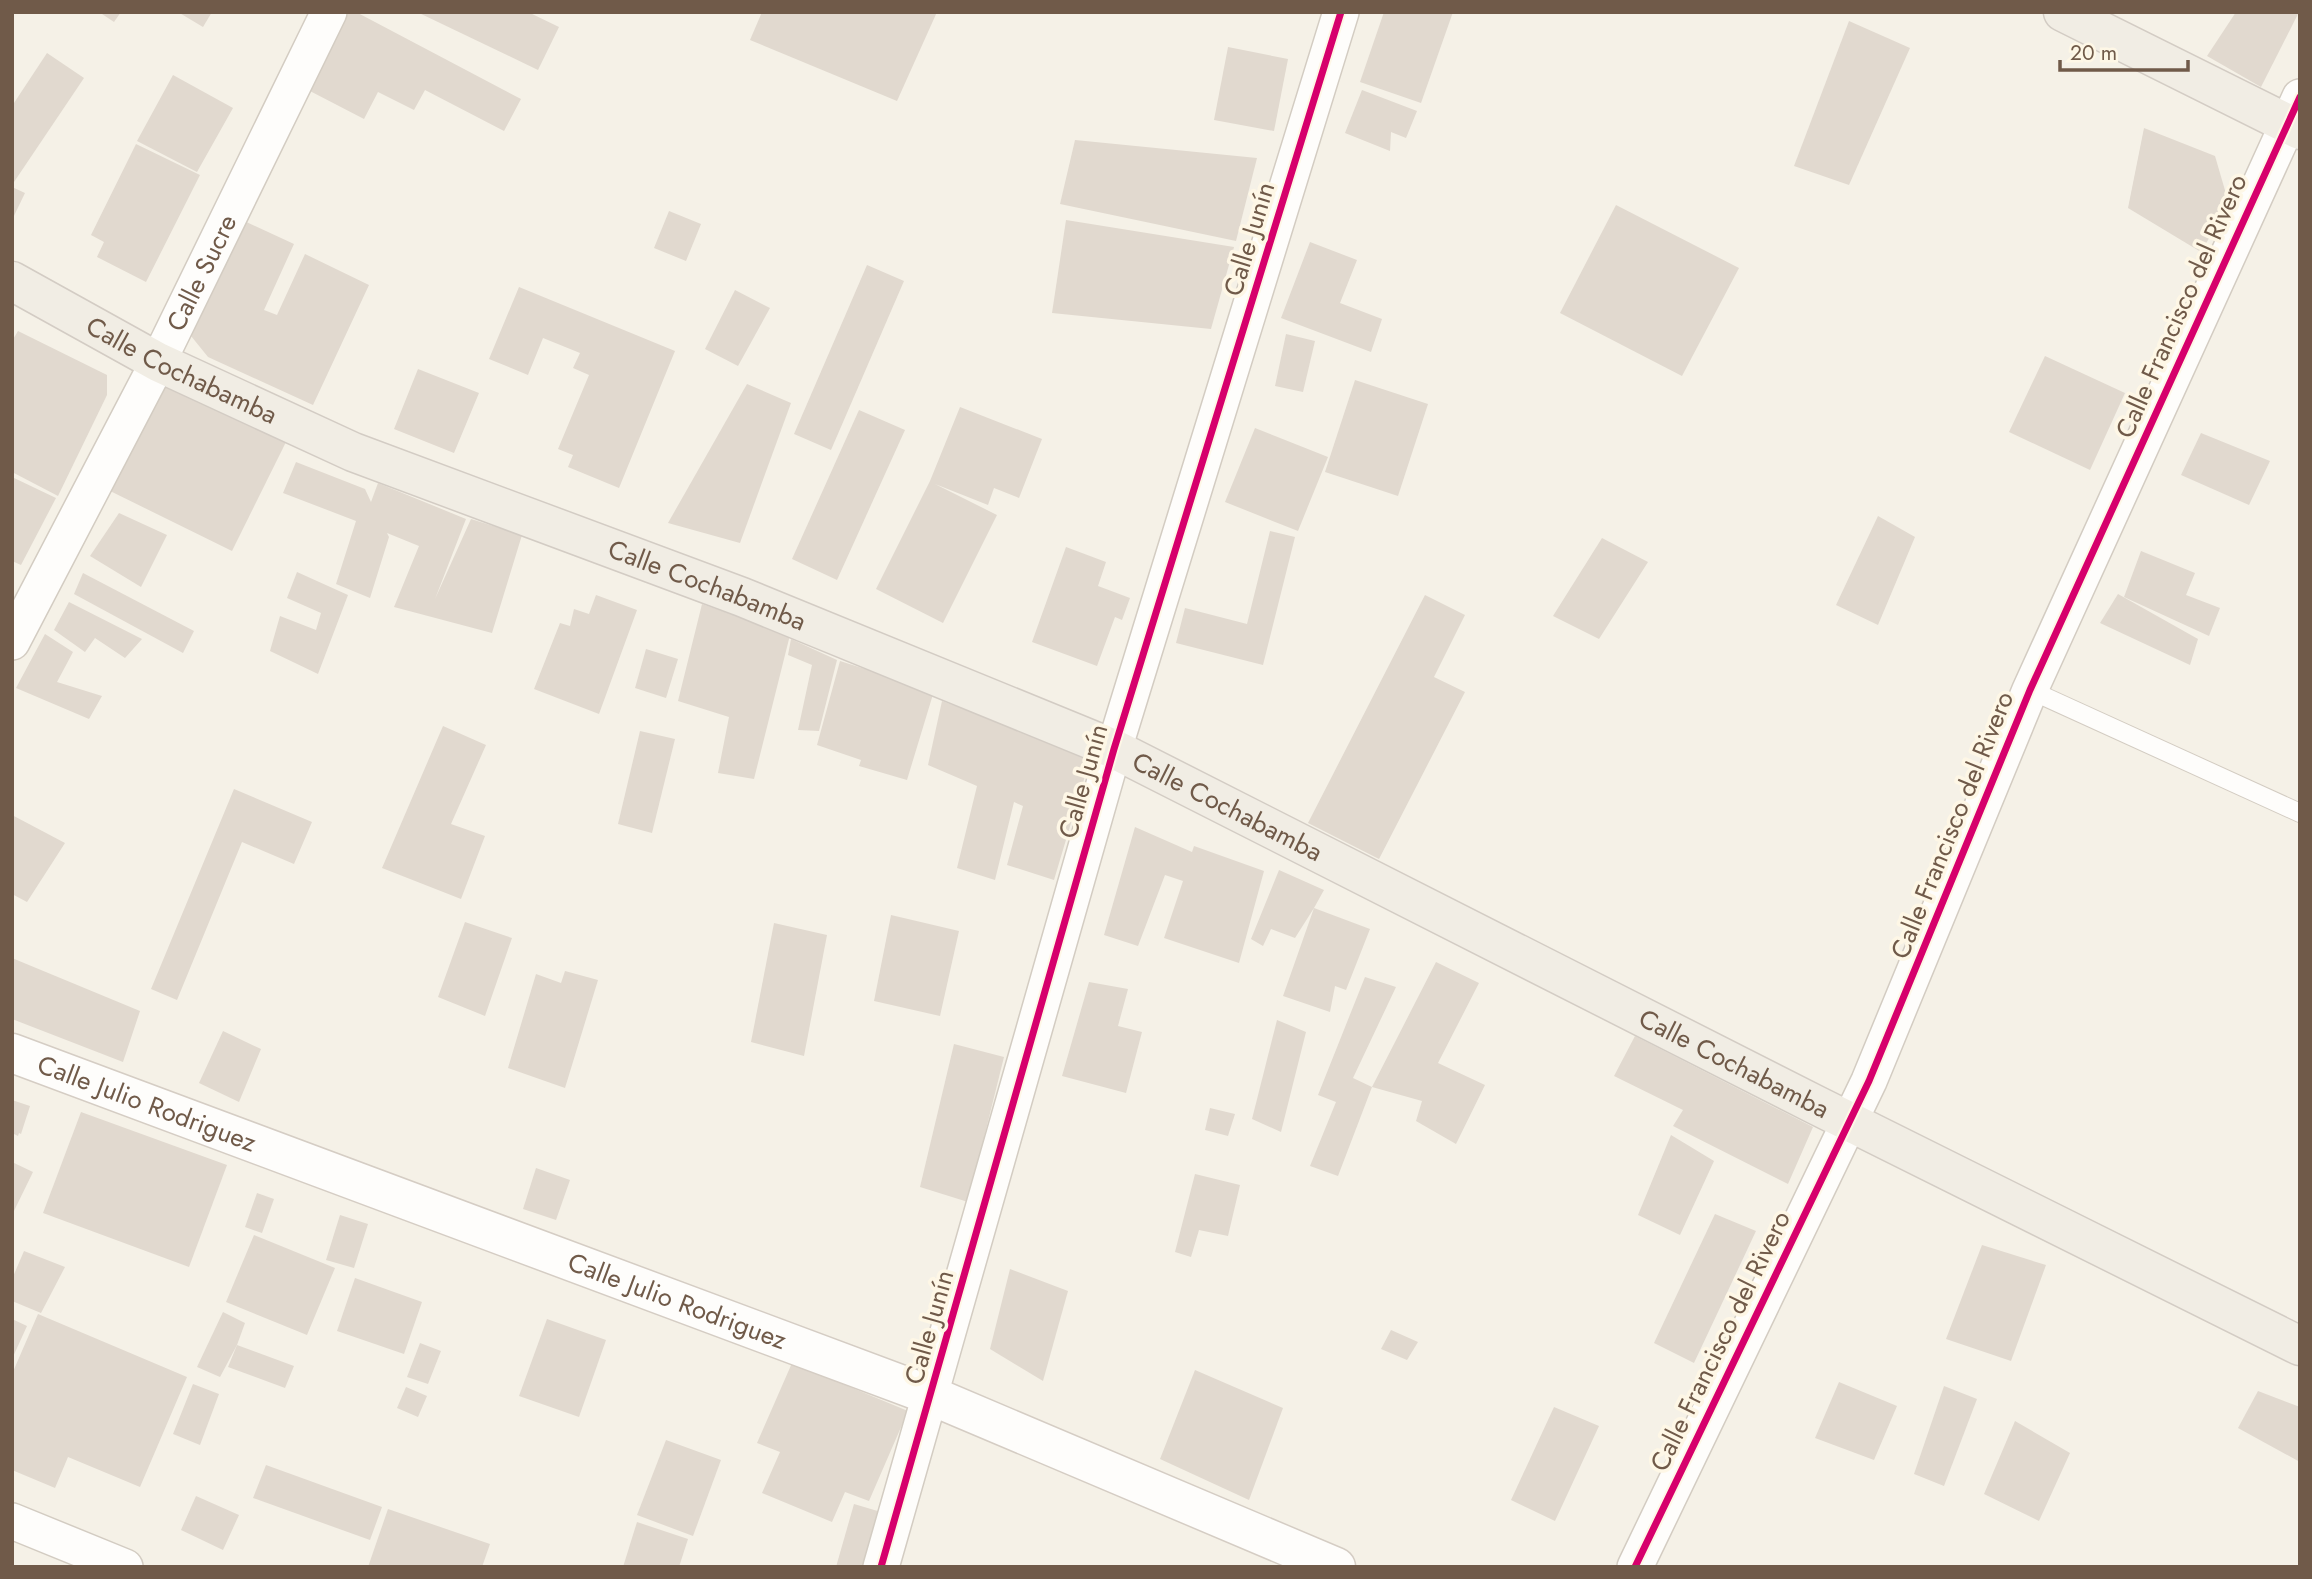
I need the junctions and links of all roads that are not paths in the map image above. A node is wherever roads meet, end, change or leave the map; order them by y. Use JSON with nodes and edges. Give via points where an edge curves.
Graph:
{"nodes":[{"id":1,"x":329,"y":12,"type":"edge"},
{"id":2,"x":1341,"y":12,"type":"edge"},
{"id":3,"x":2063,"y":12,"type":"edge"},
{"id":4,"x":2295,"y":116,"type":"edge"},
{"id":5,"x":12,"y":281,"type":"edge"},
{"id":6,"x":158,"y":362,"type":"junction"},
{"id":7,"x":12,"y":642,"type":"edge"},
{"id":8,"x":2030,"y":690,"type":"junction"},
{"id":9,"x":1114,"y":750,"type":"junction"},
{"id":10,"x":2300,"y":813,"type":"edge"},
{"id":11,"x":12,"y":1053,"type":"edge"},
{"id":12,"x":1850,"y":1121,"type":"junction"},
{"id":13,"x":2300,"y":1346,"type":"edge"},
{"id":14,"x":932,"y":1396,"type":"junction"},
{"id":15,"x":12,"y":1521,"type":"edge"},
{"id":16,"x":125,"y":1567,"type":"edge"},
{"id":17,"x":881,"y":1567,"type":"edge"},
{"id":18,"x":1336,"y":1567,"type":"edge"},
{"id":19,"x":1635,"y":1567,"type":"edge"}],
"edges":[{"from":1,"to":6,"type":"street","name":"Calle Sucre"},
{"from":2,"to":9,"type":"street","name":"Calle Junín"},
{"from":3,"to":4,"type":"main road"},
{"from":4,"to":8,"type":"street","name":"Calle Francisco del Rivero"},
{"from":5,"to":6,"type":"main road","name":"Calle Cochabamba"},
{"from":6,"to":7,"type":"street","name":"Calle Sucre"},
{"from":6,"to":9,"type":"main road","name":"Calle Cochabamba","via":[[353,452],[742,597]]},
{"from":8,"to":10,"type":"lane"},
{"from":8,"to":12,"type":"street","name":"Calle Francisco del Rivero"},
{"from":9,"to":12,"type":"main road","name":"Calle Cochabamba"},
{"from":9,"to":14,"type":"street","name":"Calle Junín"},
{"from":11,"to":14,"type":"main road","name":"Calle Julio Rodriguez"},
{"from":12,"to":13,"type":"main road","name":"Calle Cochabamba"},
{"from":12,"to":19,"type":"street","name":"Calle Francisco del Rivero"},
{"from":14,"to":17,"type":"street","name":"Calle Junín"},
{"from":14,"to":18,"type":"main road","name":"Calle Julio Rodriguez"},
{"from":15,"to":16,"type":"street"}]}
